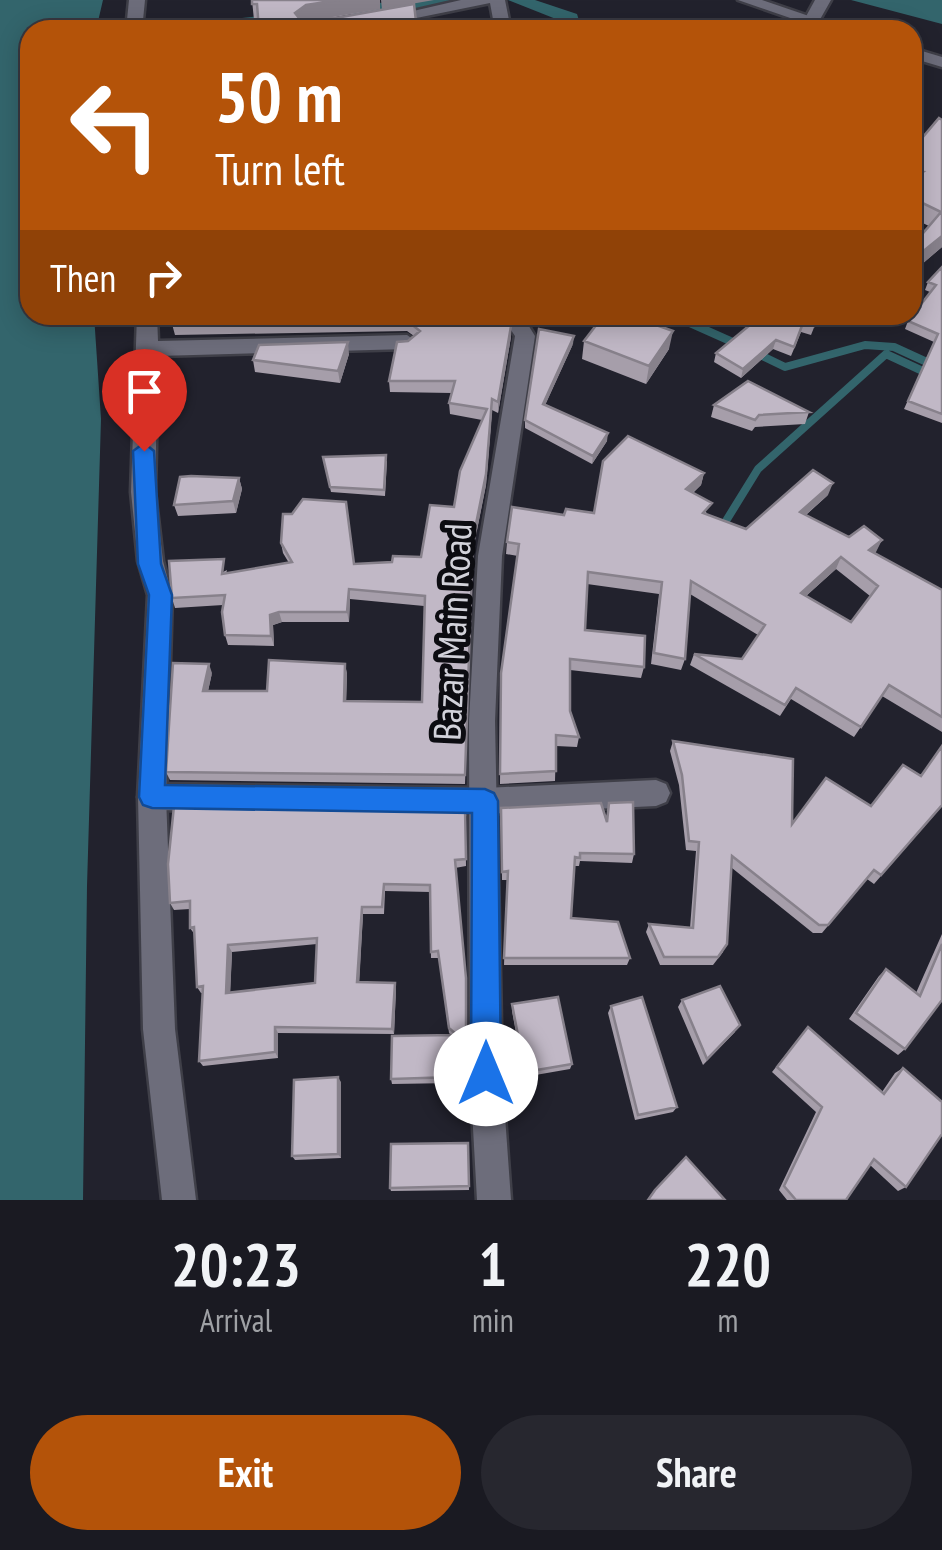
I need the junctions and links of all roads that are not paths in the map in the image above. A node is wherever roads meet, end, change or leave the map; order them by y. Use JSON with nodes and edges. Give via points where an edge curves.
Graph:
{"nodes":[{"id":1,"x":485,"y":0,"type":"edge"},
{"id":2,"x":746,"y":0,"type":"edge"},
{"id":3,"x":822,"y":0,"type":"edge"},
{"id":4,"x":382,"y":20,"type":"edge"},
{"id":5,"x":812,"y":20,"type":"joint"},
{"id":6,"x":147,"y":325,"type":"edge"},
{"id":7,"x":517,"y":325,"type":"edge"},
{"id":8,"x":407,"y":342,"type":"edge"},
{"id":9,"x":148,"y":348,"type":"junction"},
{"id":10,"x":656,"y":793,"type":"dead end"},
{"id":11,"x":152,"y":797,"type":"junction"},
{"id":12,"x":485,"y":801,"type":"junction"},
{"id":13,"x":180,"y":1200,"type":"edge"},
{"id":14,"x":494,"y":1200,"type":"edge"}],
"edges":[{"from":1,"to":4,"type":"street"},
{"from":2,"to":5,"type":"street"},
{"from":3,"to":5,"type":"street"},
{"from":6,"to":9,"type":"street"},
{"from":7,"to":12,"type":"street","name":"Bazar Main Road","via":[[525,336],[490,556]]},
{"from":8,"to":9,"type":"street"},
{"from":9,"to":11,"type":"street","via":[[144,451],[150,564],[160,595]]},
{"from":10,"to":12,"type":"street"},
{"from":11,"to":12,"type":"street"},
{"from":11,"to":13,"type":"street","via":[[159,1029]]},
{"from":12,"to":14,"type":"street","name":"Bazar Main Road","via":[[486,1074]]}]}
